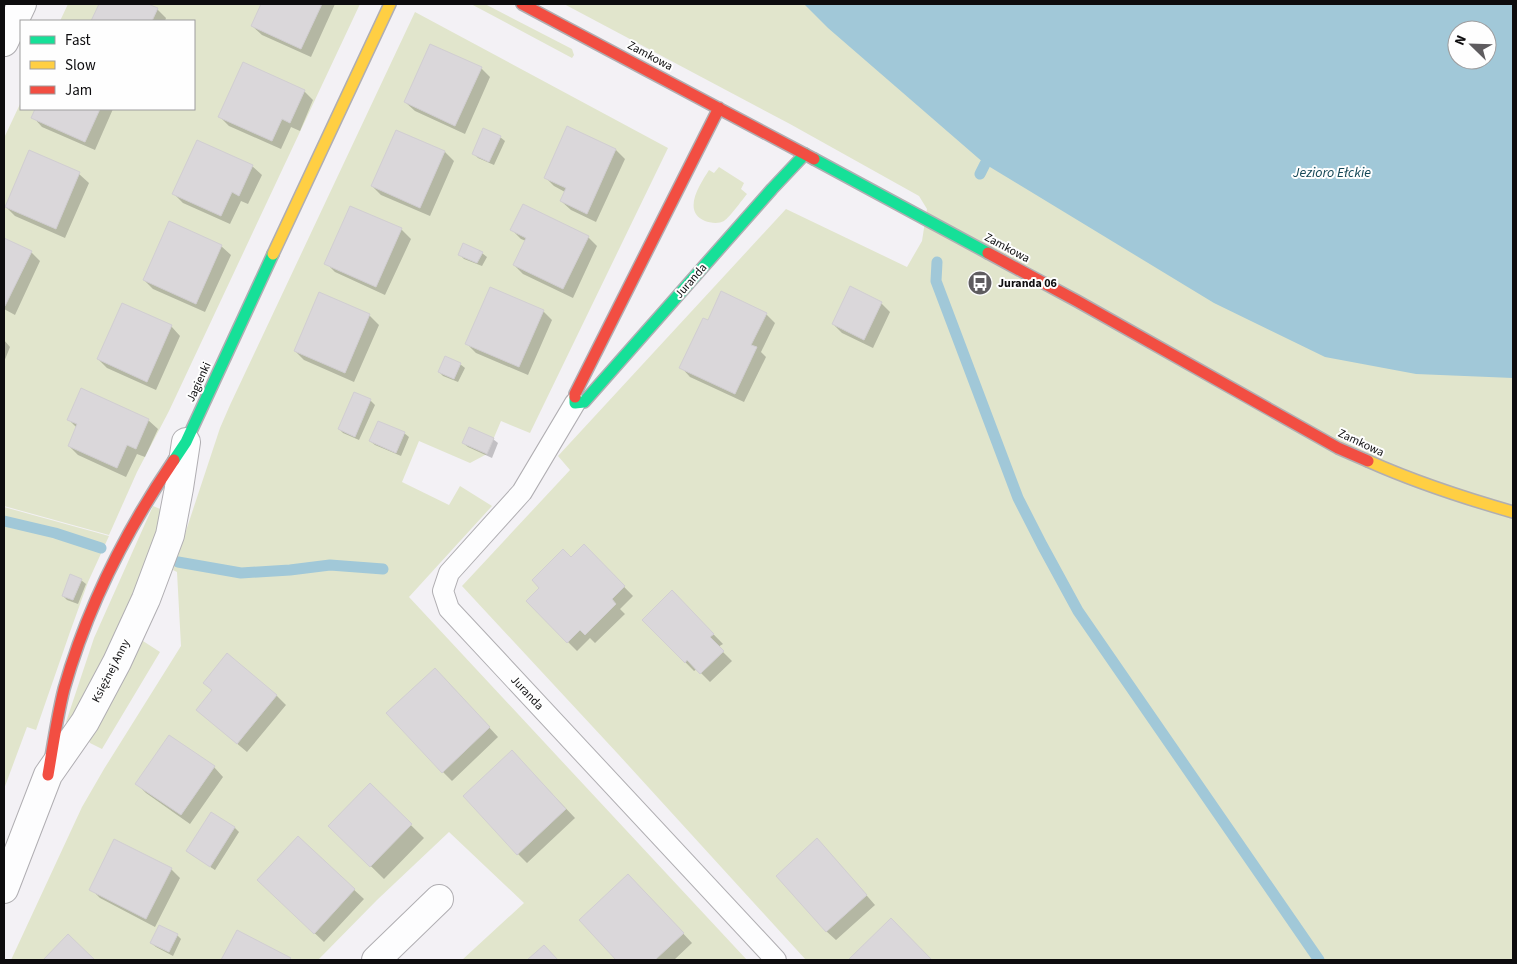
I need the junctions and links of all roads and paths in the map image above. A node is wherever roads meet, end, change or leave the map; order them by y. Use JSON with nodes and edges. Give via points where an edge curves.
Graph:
{"nodes":[{"id":1,"x":22,"y":4,"type":"edge"},
{"id":2,"x":390,"y":4,"type":"edge"},
{"id":3,"x":522,"y":4,"type":"edge"},
{"id":4,"x":4,"y":42,"type":"edge"},
{"id":5,"x":719,"y":108,"type":"junction"},
{"id":6,"x":805,"y":154,"type":"junction"},
{"id":7,"x":575,"y":403,"type":"junction"},
{"id":8,"x":186,"y":442,"type":"junction"},
{"id":9,"x":1513,"y":512,"type":"edge"},
{"id":10,"x":48,"y":775,"type":"junction"},
{"id":11,"x":4,"y":889,"type":"edge"},
{"id":12,"x":439,"y":898,"type":"dead end"},
{"id":13,"x":376,"y":960,"type":"edge"},
{"id":14,"x":776,"y":960,"type":"edge"}],
"edges":[{"from":1,"to":4,"type":"street"},
{"from":2,"to":8,"type":"street","name":"Jagienki"},
{"from":3,"to":5,"type":"street","name":"Zamkowa"},
{"from":5,"to":6,"type":"street","name":"Zamkowa"},
{"from":5,"to":7,"type":"street","name":"Juranda","via":[[575,394]]},
{"from":6,"to":7,"type":"street","name":"Juranda","via":[[584,402]]},
{"from":6,"to":9,"type":"street","name":"Zamkowa","via":[[1338,448],[1402,476]]},
{"from":7,"to":14,"type":"lane","name":"Juranda","via":[[522,492],[449,574],[443,591],[449,609]]},
{"from":8,"to":10,"type":"street","name":"Jagienki","via":[[155,488],[104,584],[77,650],[58,711]]},
{"from":8,"to":10,"type":"street","name":"Księżnej Anny","via":[[170,535],[146,599],[85,722]]},
{"from":10,"to":11,"type":"street","name":"Księżnej Anny"},
{"from":12,"to":13,"type":"street"}]}
